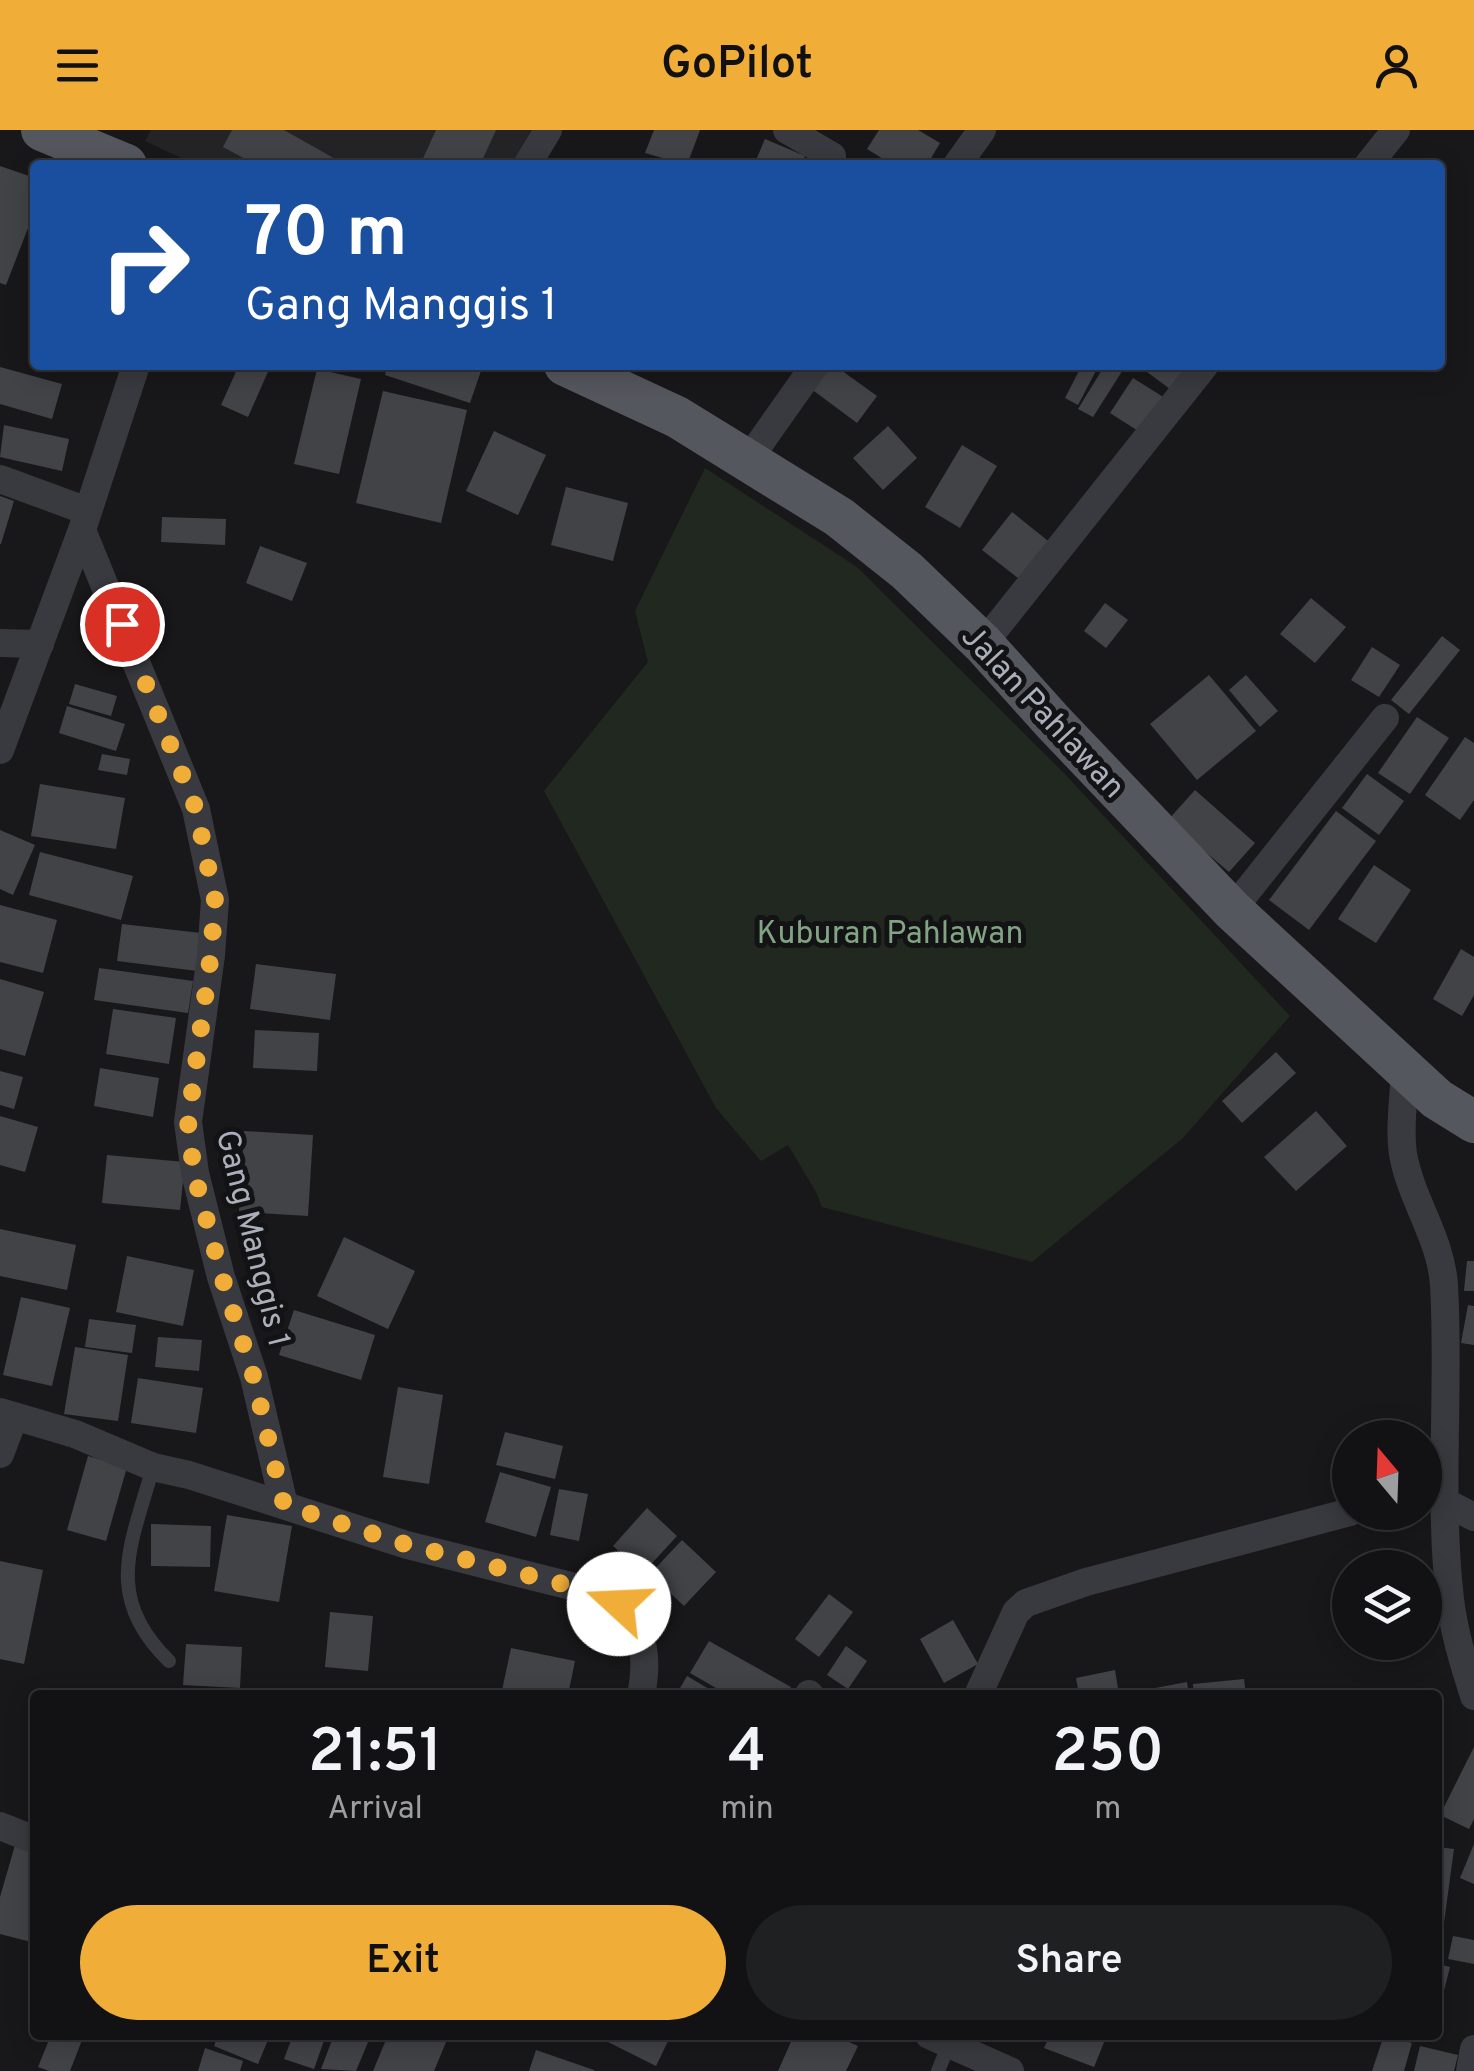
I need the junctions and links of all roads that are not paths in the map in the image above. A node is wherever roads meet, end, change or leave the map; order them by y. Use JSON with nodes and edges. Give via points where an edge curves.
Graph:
{"nodes":[{"id":1,"x":42,"y":130,"type":"edge"},
{"id":2,"x":548,"y":130,"type":"edge"},
{"id":3,"x":788,"y":130,"type":"edge"},
{"id":4,"x":982,"y":130,"type":"edge"},
{"id":5,"x":1396,"y":130,"type":"edge"},
{"id":6,"x":832,"y":156,"type":"dead end"},
{"id":7,"x":114,"y":160,"type":"edge"},
{"id":8,"x":529,"y":160,"type":"edge"},
{"id":9,"x":960,"y":160,"type":"edge"},
{"id":10,"x":1372,"y":160,"type":"edge"},
{"id":11,"x":134,"y":370,"type":"edge"},
{"id":12,"x":576,"y":370,"type":"edge"},
{"id":13,"x":812,"y":370,"type":"edge"},
{"id":14,"x":1201,"y":370,"type":"edge"},
{"id":15,"x":748,"y":460,"type":"junction"},
{"id":16,"x":0,"y":479,"type":"edge"},
{"id":17,"x":84,"y":520,"type":"junction"},
{"id":18,"x":0,"y":643,"type":"edge"},
{"id":19,"x":40,"y":644,"type":"junction"},
{"id":20,"x":983,"y":644,"type":"junction"},
{"id":21,"x":1384,"y":718,"type":"dead end"},
{"id":22,"x":0,"y":750,"type":"edge"},
{"id":23,"x":1232,"y":910,"type":"junction"},
{"id":24,"x":1405,"y":1070,"type":"junction"},
{"id":25,"x":1474,"y":1122,"type":"edge"},
{"id":26,"x":7,"y":1415,"type":"edge"},
{"id":27,"x":1440,"y":1420,"type":"edge"},
{"id":28,"x":0,"y":1454,"type":"edge"},
{"id":29,"x":153,"y":1467,"type":"junction"},
{"id":30,"x":1442,"y":1496,"type":"edge"},
{"id":31,"x":284,"y":1505,"type":"junction"},
{"id":32,"x":1332,"y":1517,"type":"edge"},
{"id":33,"x":1474,"y":1517,"type":"edge"},
{"id":34,"x":1442,"y":1529,"type":"edge"},
{"id":35,"x":169,"y":1662,"type":"dead end"},
{"id":36,"x":641,"y":1690,"type":"edge"},
{"id":37,"x":980,"y":1690,"type":"edge"},
{"id":38,"x":1474,"y":1696,"type":"edge"},
{"id":39,"x":0,"y":1826,"type":"edge"},
{"id":40,"x":30,"y":1838,"type":"edge"},
{"id":41,"x":939,"y":2040,"type":"edge"},
{"id":42,"x":1474,"y":2049,"type":"edge"},
{"id":43,"x":938,"y":2071,"type":"edge"},
{"id":44,"x":1010,"y":2071,"type":"edge"},
{"id":45,"x":1470,"y":2071,"type":"edge"}],
"edges":[{"from":1,"to":7,"type":"main road"},
{"from":2,"to":8,"type":"street"},
{"from":3,"to":6,"type":"street"},
{"from":4,"to":9,"type":"street"},
{"from":5,"to":10,"type":"street"},
{"from":11,"to":17,"type":"street"},
{"from":12,"to":15,"type":"main road","name":"Jalan Pahlawan","via":[[677,417]]},
{"from":13,"to":15,"type":"street"},
{"from":14,"to":20,"type":"street"},
{"from":15,"to":20,"type":"main road","name":"Jalan Pahlawan","via":[[839,517]]},
{"from":16,"to":17,"type":"street"},
{"from":17,"to":19,"type":"street"},
{"from":17,"to":31,"type":"street","name":"Gang Manggis 1","via":[[196,809],[212,882],[211,954],[188,1122],[194,1173]]},
{"from":18,"to":19,"type":"street"},
{"from":19,"to":22,"type":"street"},
{"from":20,"to":23,"type":"main road","name":"Jalan Pahlawan"},
{"from":21,"to":23,"type":"street"},
{"from":23,"to":24,"type":"main road","name":"Jalan Pahlawan"},
{"from":24,"to":25,"type":"main road","name":"Jalan Pahlawan"},
{"from":24,"to":27,"type":"street","via":[[1403,1152],[1444,1281]]},
{"from":26,"to":28,"type":"street"},
{"from":26,"to":29,"type":"street"},
{"from":29,"to":31,"type":"street"},
{"from":29,"to":35,"type":"lane","via":[[125,1566],[139,1619]]},
{"from":30,"to":33,"type":"street"},
{"from":31,"to":36,"type":"street","via":[[619,1604],[635,1624],[644,1653]]},
{"from":32,"to":37,"type":"street","via":[[1026,1603]]},
{"from":34,"to":38,"type":"street","via":[[1458,1647]]},
{"from":39,"to":40,"type":"street"},
{"from":41,"to":43,"type":"lane"},
{"from":41,"to":44,"type":"street"},
{"from":42,"to":45,"type":"street"}]}
